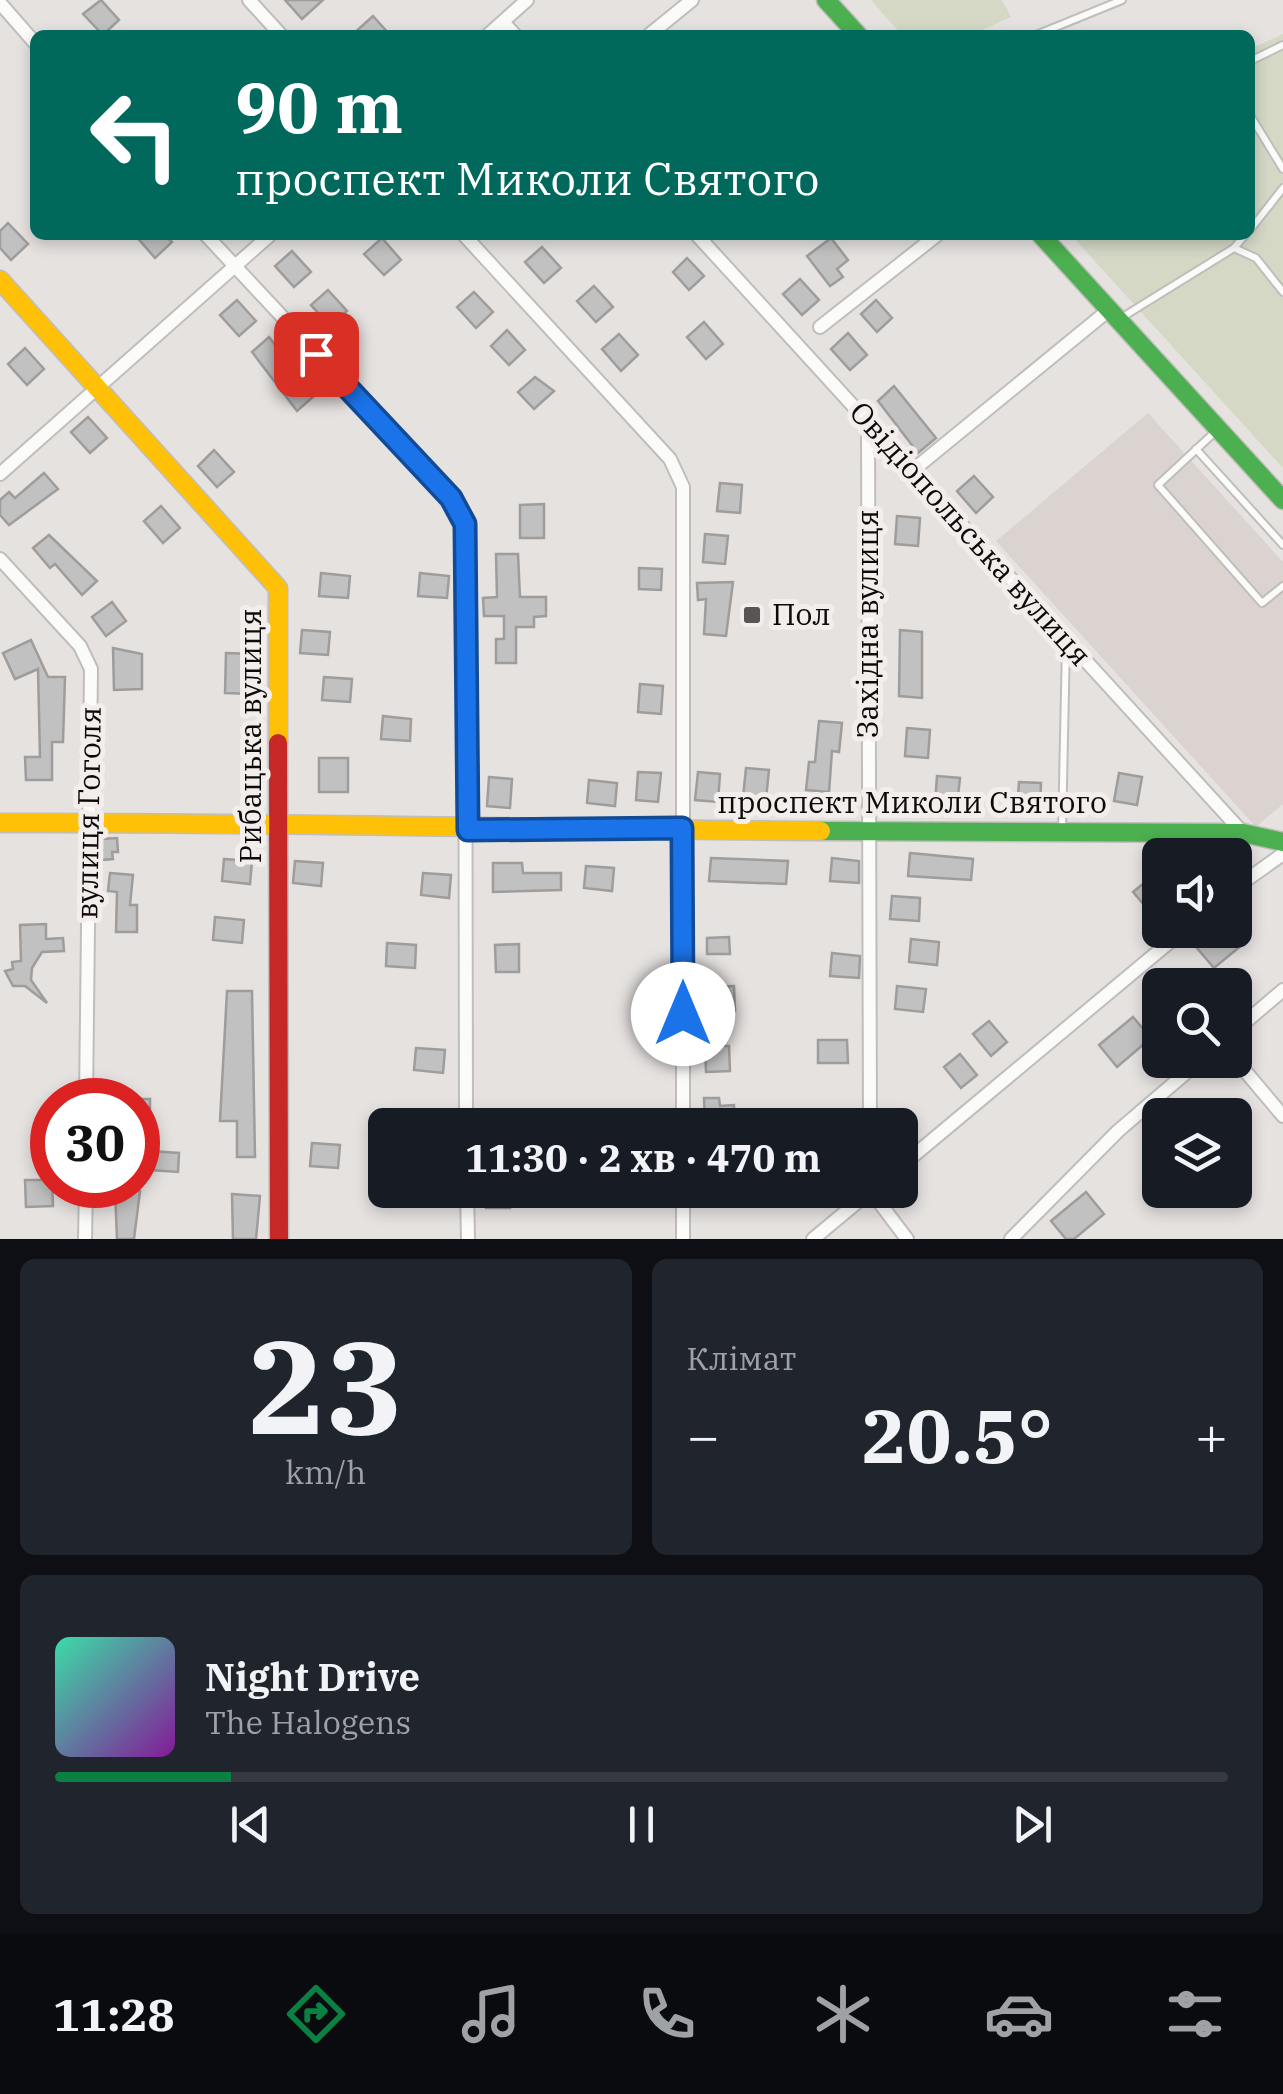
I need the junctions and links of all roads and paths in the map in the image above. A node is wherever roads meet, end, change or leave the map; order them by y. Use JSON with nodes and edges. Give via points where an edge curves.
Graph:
{"nodes":[{"id":1,"x":248,"y":0,"type":"edge"},
{"id":2,"x":527,"y":0,"type":"edge"},
{"id":3,"x":692,"y":0,"type":"edge"},
{"id":4,"x":826,"y":0,"type":"edge"},
{"id":5,"x":1122,"y":0,"type":"edge"},
{"id":6,"x":0,"y":3,"type":"edge"},
{"id":7,"x":503,"y":22,"type":"junction"},
{"id":8,"x":275,"y":30,"type":"edge"},
{"id":9,"x":494,"y":30,"type":"edge"},
{"id":10,"x":510,"y":30,"type":"edge"},
{"id":11,"x":655,"y":30,"type":"edge"},
{"id":12,"x":853,"y":30,"type":"edge"},
{"id":13,"x":1048,"y":30,"type":"edge"},
{"id":14,"x":30,"y":36,"type":"edge"},
{"id":15,"x":1283,"y":45,"type":"edge"},
{"id":16,"x":1255,"y":59,"type":"edge"},
{"id":17,"x":1255,"y":124,"type":"edge"},
{"id":18,"x":1283,"y":169,"type":"edge"},
{"id":19,"x":1283,"y":188,"type":"edge"},
{"id":20,"x":1255,"y":223,"type":"edge"},
{"id":21,"x":210,"y":240,"type":"edge"},
{"id":22,"x":264,"y":240,"type":"edge"},
{"id":23,"x":469,"y":240,"type":"edge"},
{"id":24,"x":702,"y":240,"type":"edge"},
{"id":25,"x":932,"y":240,"type":"edge"},
{"id":26,"x":1046,"y":240,"type":"edge"},
{"id":27,"x":1241,"y":240,"type":"edge"},
{"id":28,"x":1234,"y":248,"type":"junction"},
{"id":29,"x":234,"y":267,"type":"junction"},
{"id":30,"x":0,"y":280,"type":"edge"},
{"id":31,"x":1283,"y":292,"type":"edge"},
{"id":32,"x":1115,"y":314,"type":"junction"},
{"id":33,"x":820,"y":327,"type":"dead end"},
{"id":34,"x":97,"y":385,"type":"junction"},
{"id":35,"x":868,"y":424,"type":"junction"},
{"id":36,"x":1218,"y":430,"type":"junction"},
{"id":37,"x":1196,"y":450,"type":"junction"},
{"id":38,"x":912,"y":471,"type":"junction"},
{"id":39,"x":0,"y":474,"type":"edge"},
{"id":40,"x":1283,"y":500,"type":"edge"},
{"id":41,"x":1283,"y":546,"type":"edge"},
{"id":42,"x":0,"y":559,"type":"edge"},
{"id":43,"x":1283,"y":586,"type":"edge"},
{"id":44,"x":1066,"y":640,"type":"junction"},
{"id":45,"x":88,"y":822,"type":"junction"},
{"id":46,"x":279,"y":822,"type":"junction"},
{"id":47,"x":0,"y":823,"type":"edge"},
{"id":48,"x":682,"y":828,"type":"junction"},
{"id":49,"x":468,"y":830,"type":"junction"},
{"id":50,"x":867,"y":831,"type":"junction"},
{"id":51,"x":1062,"y":832,"type":"junction"},
{"id":52,"x":1243,"y":832,"type":"junction"},
{"id":53,"x":1283,"y":842,"type":"edge"},
{"id":54,"x":1283,"y":854,"type":"edge"},
{"id":55,"x":1252,"y":876,"type":"edge"},
{"id":56,"x":1162,"y":948,"type":"edge"},
{"id":57,"x":1283,"y":990,"type":"edge"},
{"id":58,"x":1252,"y":1016,"type":"edge"},
{"id":59,"x":86,"y":1078,"type":"edge"},
{"id":60,"x":1180,"y":1078,"type":"edge"},
{"id":61,"x":1251,"y":1078,"type":"edge"},
{"id":62,"x":466,"y":1108,"type":"edge"},
{"id":63,"x":683,"y":1108,"type":"edge"},
{"id":64,"x":870,"y":1108,"type":"edge"},
{"id":65,"x":1283,"y":1116,"type":"edge"},
{"id":66,"x":918,"y":1151,"type":"edge"},
{"id":67,"x":86,"y":1208,"type":"edge"},
{"id":68,"x":467,"y":1208,"type":"edge"},
{"id":69,"x":683,"y":1208,"type":"edge"},
{"id":70,"x":850,"y":1208,"type":"edge"},
{"id":71,"x":884,"y":1208,"type":"edge"},
{"id":72,"x":85,"y":1239,"type":"edge"},
{"id":73,"x":279,"y":1239,"type":"edge"},
{"id":74,"x":468,"y":1239,"type":"edge"},
{"id":75,"x":683,"y":1239,"type":"edge"},
{"id":76,"x":814,"y":1239,"type":"edge"},
{"id":77,"x":906,"y":1239,"type":"edge"},
{"id":78,"x":1011,"y":1239,"type":"edge"}],
"edges":[{"from":1,"to":8,"type":"street"},
{"from":2,"to":7,"type":"street"},
{"from":3,"to":11,"type":"street"},
{"from":4,"to":12,"type":"street"},
{"from":5,"to":13,"type":"lane"},
{"from":6,"to":14,"type":"street"},
{"from":7,"to":9,"type":"street"},
{"from":7,"to":10,"type":"street"},
{"from":15,"to":16,"type":"lane"},
{"from":17,"to":18,"type":"lane"},
{"from":19,"to":20,"type":"lane"},
{"from":21,"to":29,"type":"street"},
{"from":22,"to":29,"type":"street"},
{"from":23,"to":48,"type":"street","via":[[678,472],[686,521]]},
{"from":24,"to":35,"type":"street","name":"Овідіопольська вулиця"},
{"from":25,"to":33,"type":"street"},
{"from":26,"to":32,"type":"street"},
{"from":27,"to":28,"type":"lane"},
{"from":28,"to":31,"type":"lane","via":[[1256,258]]},
{"from":28,"to":32,"type":"lane"},
{"from":29,"to":34,"type":"street"},
{"from":29,"to":49,"type":"street","via":[[461,510]]},
{"from":30,"to":34,"type":"street","name":"Рибацька вулиця"},
{"from":32,"to":36,"type":"street"},
{"from":32,"to":38,"type":"street"},
{"from":34,"to":39,"type":"street"},
{"from":34,"to":46,"type":"street","name":"Рибацька вулиця","via":[[278,588]]},
{"from":35,"to":38,"type":"street","name":"Овідіопольська вулиця"},
{"from":35,"to":50,"type":"street","name":"Західна вулиця"},
{"from":36,"to":37,"type":"lane"},
{"from":36,"to":40,"type":"street"},
{"from":37,"to":41,"type":"lane"},
{"from":37,"to":43,"type":"lane","via":[[1158,485],[1262,603]]},
{"from":38,"to":44,"type":"street","name":"Овідіопольська вулиця"},
{"from":42,"to":45,"type":"street","name":"вулиця Гоголя","via":[[88,658]]},
{"from":44,"to":51,"type":"lane"},
{"from":44,"to":52,"type":"street","name":"Овідіопольська вулиця"},
{"from":45,"to":46,"type":"street","name":"проспект Миколи Святого"},
{"from":45,"to":47,"type":"street","name":"проспект Миколи Святого"},
{"from":45,"to":59,"type":"street","name":"вулиця Гоголя"},
{"from":46,"to":49,"type":"street","name":"проспект Миколи Святого"},
{"from":46,"to":73,"type":"street","name":"Рибацька вулиця"},
{"from":48,"to":49,"type":"street","name":"проспект Миколи Святого"},
{"from":48,"to":50,"type":"street","name":"проспект Миколи Святого"},
{"from":48,"to":63,"type":"street"},
{"from":49,"to":62,"type":"street"},
{"from":50,"to":51,"type":"street","name":"проспект Миколи Святого"},
{"from":50,"to":64,"type":"street","name":"Західна вулиця"},
{"from":51,"to":52,"type":"street","name":"проспект Миколи Святого"},
{"from":52,"to":53,"type":"street","name":"проспект Миколи Святого"},
{"from":54,"to":55,"type":"street"},
{"from":56,"to":66,"type":"street"},
{"from":57,"to":58,"type":"street"},
{"from":60,"to":78,"type":"street"},
{"from":61,"to":65,"type":"street"},
{"from":67,"to":72,"type":"street"},
{"from":68,"to":74,"type":"street"},
{"from":69,"to":75,"type":"street"},
{"from":70,"to":76,"type":"street"},
{"from":71,"to":77,"type":"street"}]}
